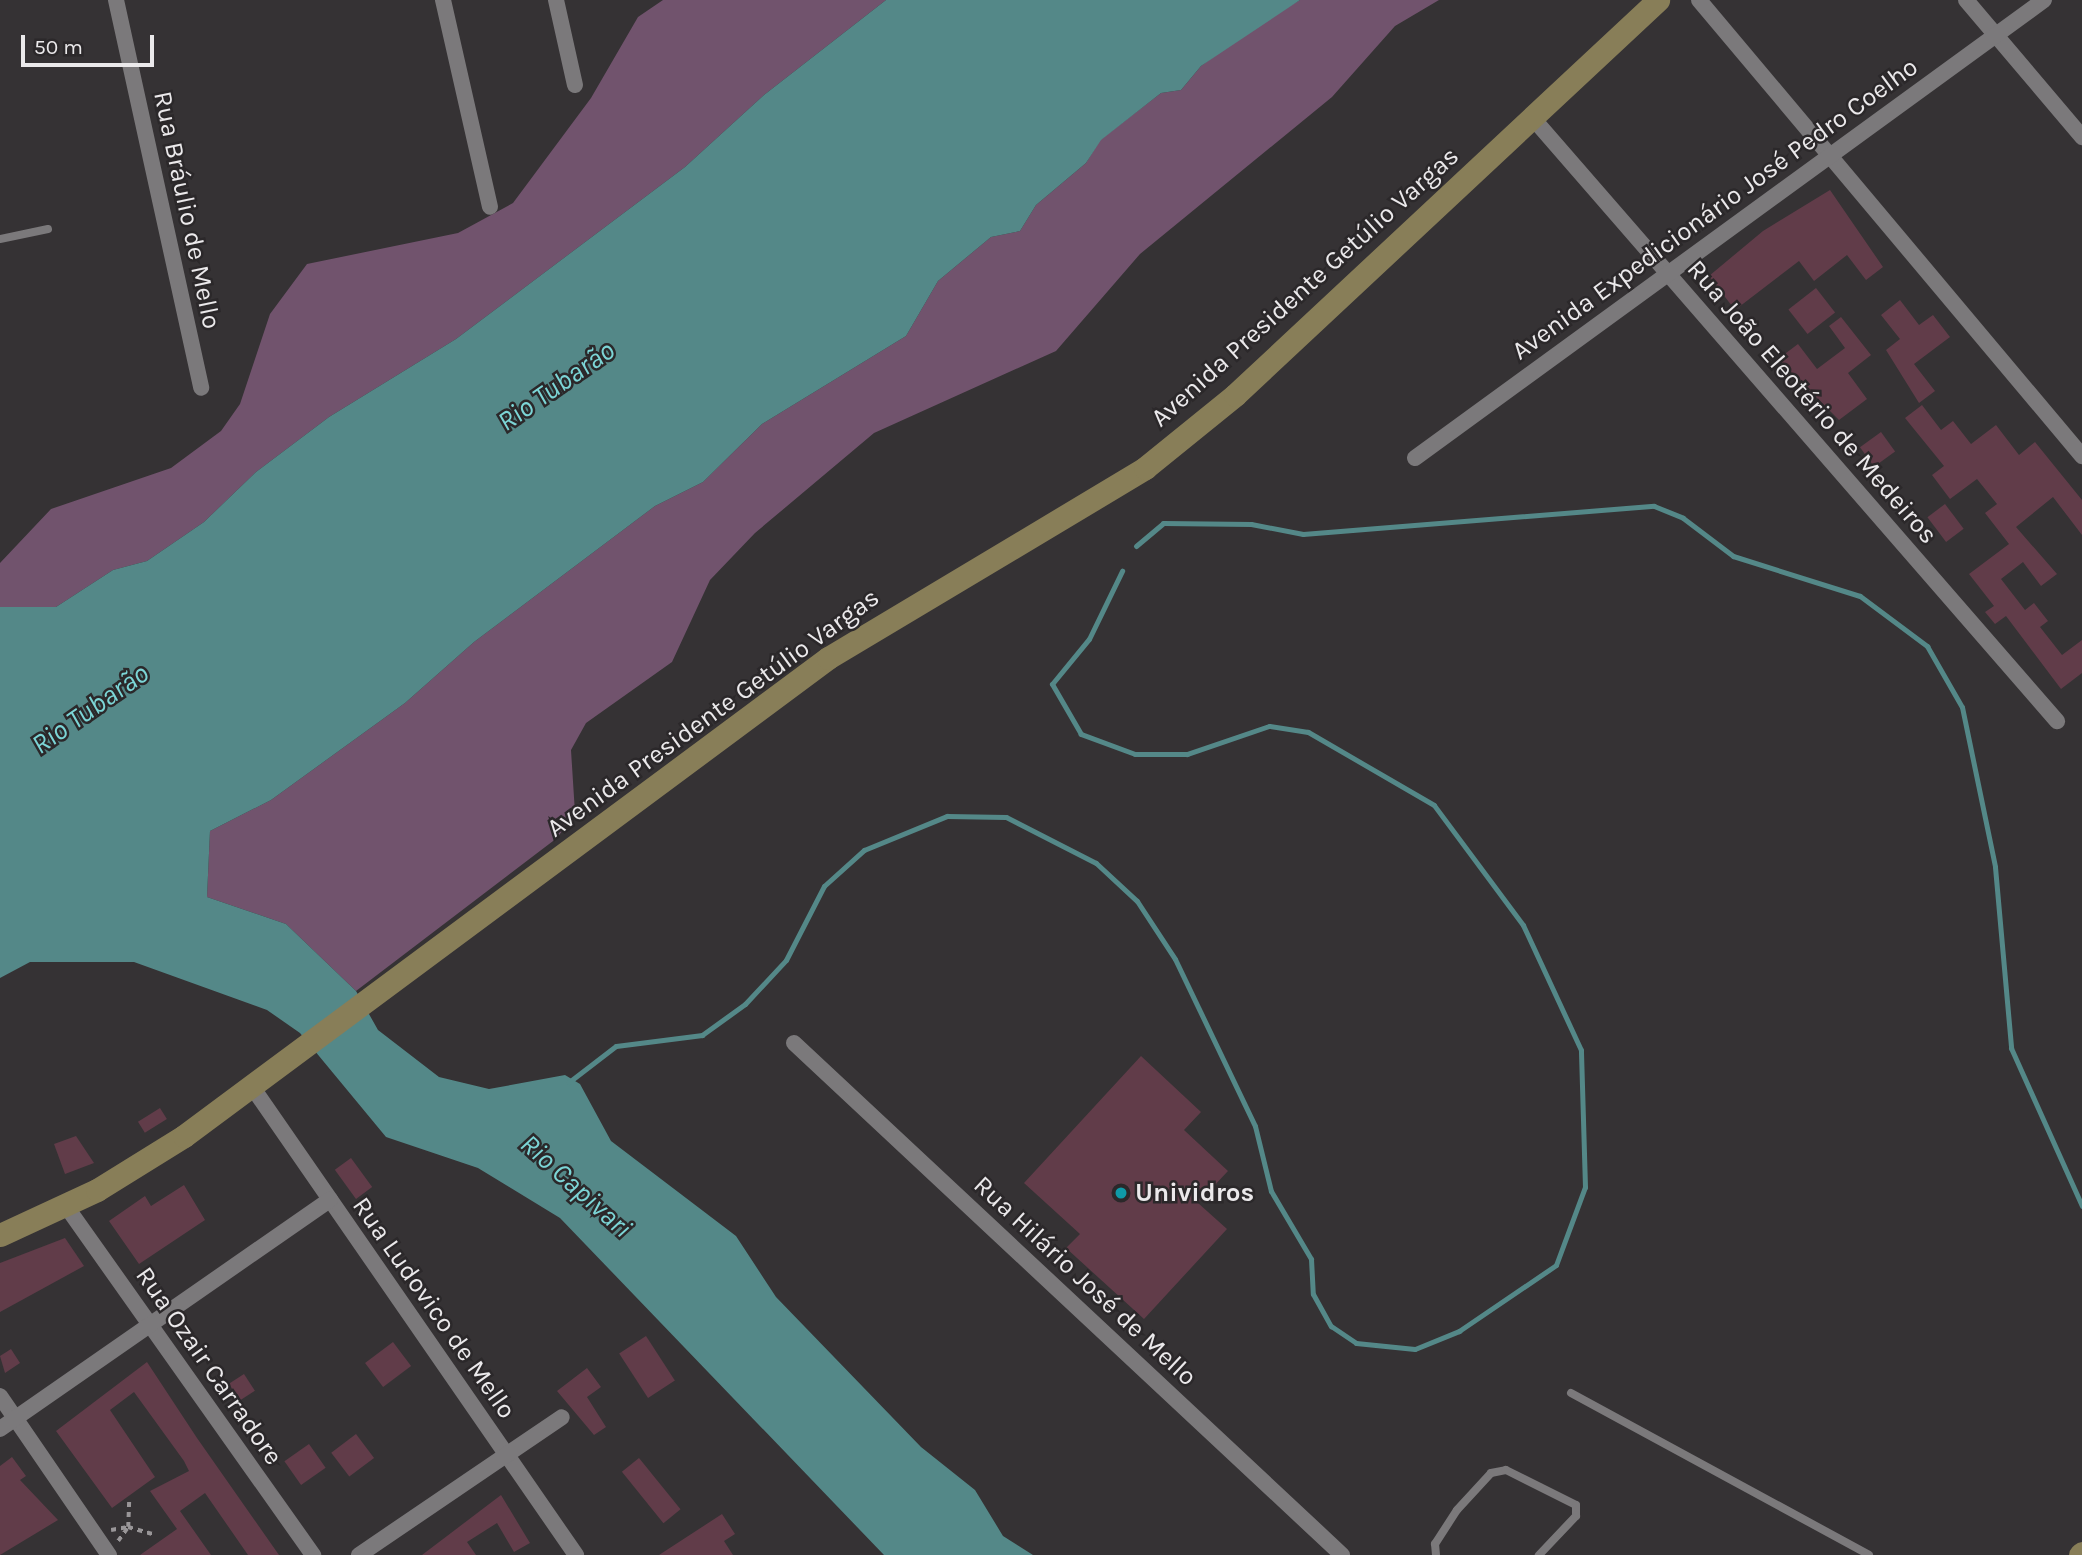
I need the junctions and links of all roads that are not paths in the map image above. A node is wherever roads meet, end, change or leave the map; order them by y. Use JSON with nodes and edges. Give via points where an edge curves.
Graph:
{"nodes":[{"id":1,"x":117,"y":0,"type":"edge"},
{"id":2,"x":443,"y":0,"type":"edge"},
{"id":3,"x":555,"y":0,"type":"edge"},
{"id":4,"x":1658,"y":0,"type":"edge"},
{"id":5,"x":1699,"y":0,"type":"edge"},
{"id":6,"x":1966,"y":0,"type":"edge"},
{"id":7,"x":2045,"y":0,"type":"edge"},
{"id":8,"x":1996,"y":35,"type":"junction"},
{"id":9,"x":575,"y":85,"type":"dead end"},
{"id":10,"x":1531,"y":116,"type":"junction"},
{"id":11,"x":2082,"y":137,"type":"edge"},
{"id":12,"x":1831,"y":154,"type":"junction"},
{"id":13,"x":489,"y":207,"type":"dead end"},
{"id":14,"x":48,"y":229,"type":"dead end"},
{"id":15,"x":0,"y":239,"type":"edge"},
{"id":16,"x":1668,"y":274,"type":"junction"},
{"id":17,"x":201,"y":388,"type":"dead end"},
{"id":18,"x":2082,"y":456,"type":"edge"},
{"id":19,"x":1415,"y":458,"type":"dead end"},
{"id":20,"x":2057,"y":720,"type":"dead end"},
{"id":21,"x":794,"y":1042,"type":"dead end"},
{"id":22,"x":253,"y":1088,"type":"junction"},
{"id":23,"x":330,"y":1200,"type":"junction"},
{"id":24,"x":66,"y":1206,"type":"junction"},
{"id":25,"x":0,"y":1235,"type":"edge"},
{"id":26,"x":150,"y":1325,"type":"junction"},
{"id":27,"x":1571,"y":1393,"type":"dead end"},
{"id":28,"x":0,"y":1396,"type":"edge"},
{"id":29,"x":562,"y":1417,"type":"dead end"},
{"id":30,"x":16,"y":1419,"type":"junction"},
{"id":31,"x":0,"y":1429,"type":"edge"},
{"id":32,"x":506,"y":1455,"type":"junction"},
{"id":33,"x":104,"y":1548,"type":"edge"},
{"id":34,"x":313,"y":1555,"type":"edge"},
{"id":35,"x":359,"y":1555,"type":"edge"},
{"id":36,"x":576,"y":1555,"type":"edge"},
{"id":37,"x":1342,"y":1555,"type":"edge"},
{"id":38,"x":1436,"y":1555,"type":"edge"},
{"id":39,"x":1539,"y":1555,"type":"edge"},
{"id":40,"x":1869,"y":1555,"type":"edge"}],
"edges":[{"from":1,"to":17,"type":"street","name":"Rua Bráulio de Mello"},
{"from":2,"to":13,"type":"street"},
{"from":3,"to":9,"type":"street"},
{"from":4,"to":10,"type":"main road","name":"Avenida Presidente Getúlio Vargas"},
{"from":5,"to":12,"type":"street"},
{"from":6,"to":8,"type":"street"},
{"from":7,"to":8,"type":"street","name":"Avenida Expedicionário José Pedro Coelho"},
{"from":8,"to":11,"type":"street"},
{"from":8,"to":12,"type":"street","name":"Avenida Expedicionário José Pedro Coelho"},
{"from":10,"to":16,"type":"street","name":"Rua João Eleotério de Medeiros"},
{"from":10,"to":22,"type":"main road","name":"Avenida Presidente Getúlio Vargas","via":[[1245,386],[1156,460],[828,658]]},
{"from":12,"to":16,"type":"street","name":"Avenida Expedicionário José Pedro Coelho"},
{"from":12,"to":18,"type":"street"},
{"from":14,"to":15,"type":"lane"},
{"from":16,"to":19,"type":"street","name":"Avenida Expedicionário José Pedro Coelho"},
{"from":16,"to":20,"type":"street","name":"Rua João Eleotério de Medeiros"},
{"from":21,"to":37,"type":"street","name":"Rua Hilário José de Mello"},
{"from":22,"to":23,"type":"street","name":"Rua Ludovico de Mello"},
{"from":22,"to":24,"type":"main road","name":"Avenida Presidente Getúlio Vargas","via":[[121,1177]]},
{"from":23,"to":26,"type":"street"},
{"from":23,"to":32,"type":"street","name":"Rua Ludovico de Mello"},
{"from":24,"to":25,"type":"main road","name":"Avenida Presidente Getúlio Vargas"},
{"from":24,"to":26,"type":"street","name":"Rua Ozair Carradore"},
{"from":26,"to":30,"type":"street"},
{"from":26,"to":34,"type":"street","name":"Rua Ozair Carradore"},
{"from":27,"to":40,"type":"lane"},
{"from":28,"to":30,"type":"street"},
{"from":29,"to":32,"type":"street"},
{"from":30,"to":31,"type":"street"},
{"from":30,"to":33,"type":"street"},
{"from":32,"to":35,"type":"street"},
{"from":32,"to":36,"type":"street","name":"Rua Ludovico de Mello"},
{"from":38,"to":39,"type":"lane","via":[[1435,1544],[1457,1510],[1491,1473],[1506,1470],[1576,1505],[1576,1516]]}]}
